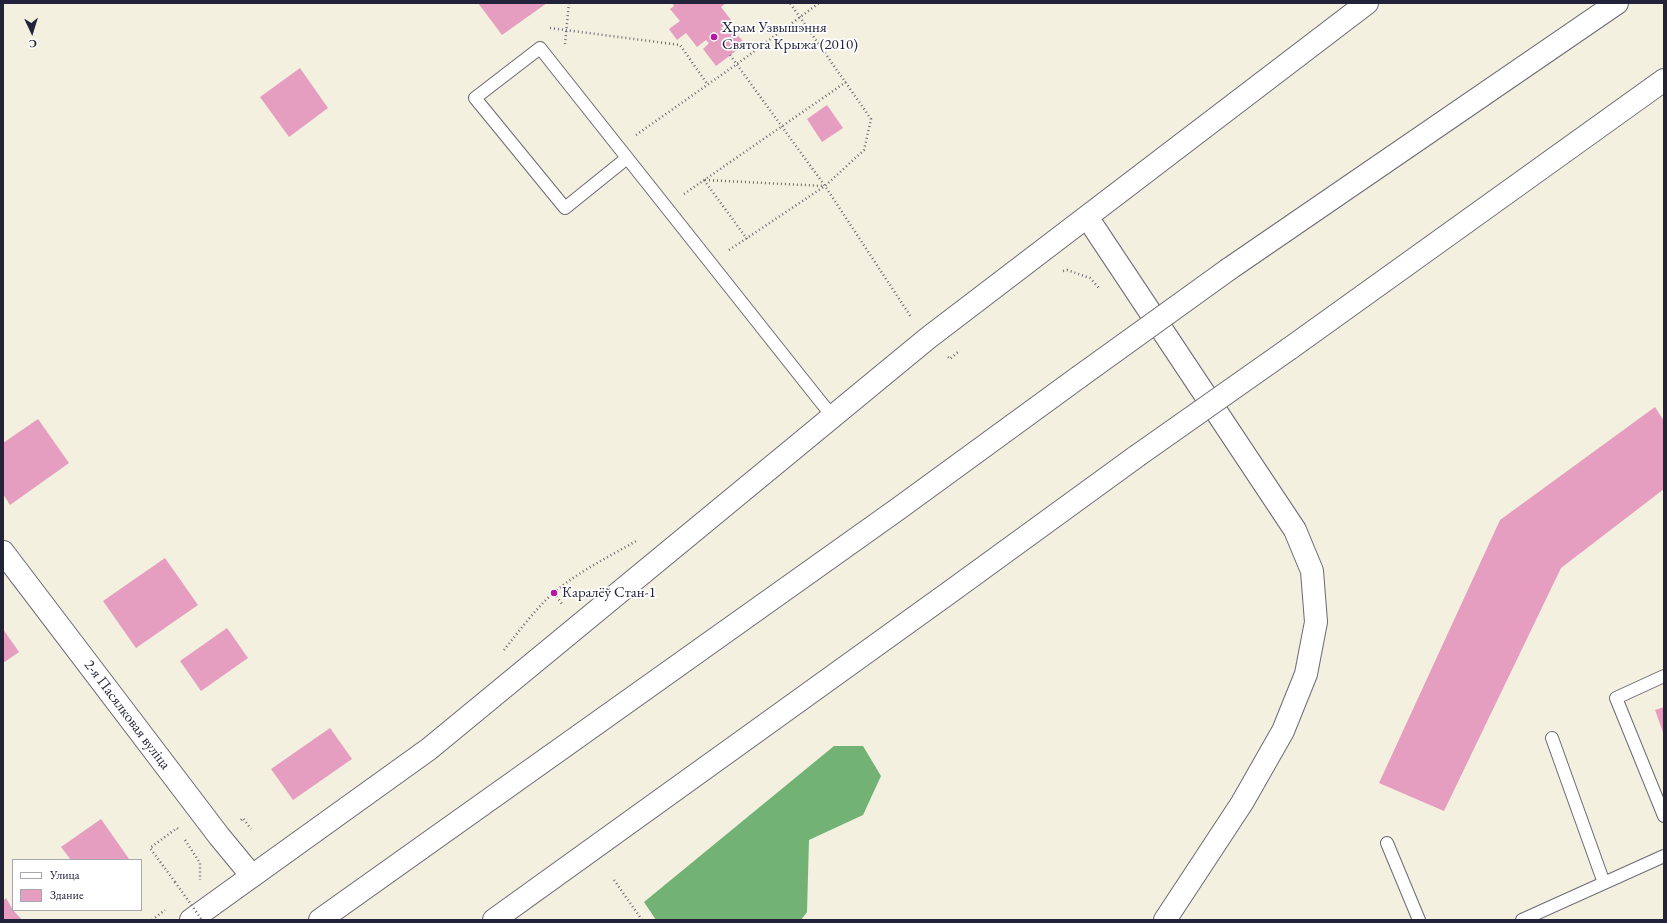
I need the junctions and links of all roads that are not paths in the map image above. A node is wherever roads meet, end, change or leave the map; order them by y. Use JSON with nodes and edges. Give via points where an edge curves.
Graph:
{"nodes":[{"id":1,"x":1367,"y":3,"type":"edge"},
{"id":2,"x":1617,"y":3,"type":"edge"},
{"id":3,"x":1664,"y":80,"type":"edge"},
{"id":4,"x":627,"y":158,"type":"junction"},
{"id":5,"x":1087,"y":217,"type":"junction"},
{"id":6,"x":833,"y":417,"type":"junction"},
{"id":7,"x":3,"y":552,"type":"edge"},
{"id":8,"x":1664,"y":676,"type":"edge"},
{"id":9,"x":1552,"y":738,"type":"dead end"},
{"id":10,"x":1664,"y":816,"type":"edge"},
{"id":11,"x":1387,"y":843,"type":"dead end"},
{"id":12,"x":1664,"y":856,"type":"edge"},
{"id":13,"x":252,"y":876,"type":"junction"},
{"id":14,"x":1604,"y":883,"type":"junction"},
{"id":15,"x":191,"y":920,"type":"edge"},
{"id":16,"x":320,"y":920,"type":"edge"},
{"id":17,"x":494,"y":920,"type":"edge"},
{"id":18,"x":1165,"y":920,"type":"edge"},
{"id":19,"x":1419,"y":920,"type":"edge"},
{"id":20,"x":1522,"y":920,"type":"edge"}],
"edges":[{"from":1,"to":5,"type":"main road"},
{"from":2,"to":16,"type":"main road","bridge":true,"via":[[1229,269],[898,509]]},
{"from":3,"to":17,"type":"main road","bridge":true},
{"from":4,"to":4,"type":"lane","via":[[540,48],[475,98],[565,208]]},
{"from":4,"to":6,"type":"lane"},
{"from":5,"to":6,"type":"main road","via":[[928,338]]},
{"from":5,"to":18,"type":"main road","via":[[1296,530],[1312,571],[1316,622],[1306,674],[1283,731],[1242,803]]},
{"from":6,"to":13,"type":"main road","via":[[429,749]]},
{"from":7,"to":13,"type":"main road","name":"2-я Пасялковая вуліца"},
{"from":8,"to":10,"type":"lane","via":[[1616,698]]},
{"from":9,"to":14,"type":"lane"},
{"from":11,"to":19,"type":"lane"},
{"from":12,"to":14,"type":"lane"},
{"from":13,"to":15,"type":"main road"},
{"from":14,"to":20,"type":"lane"}]}
